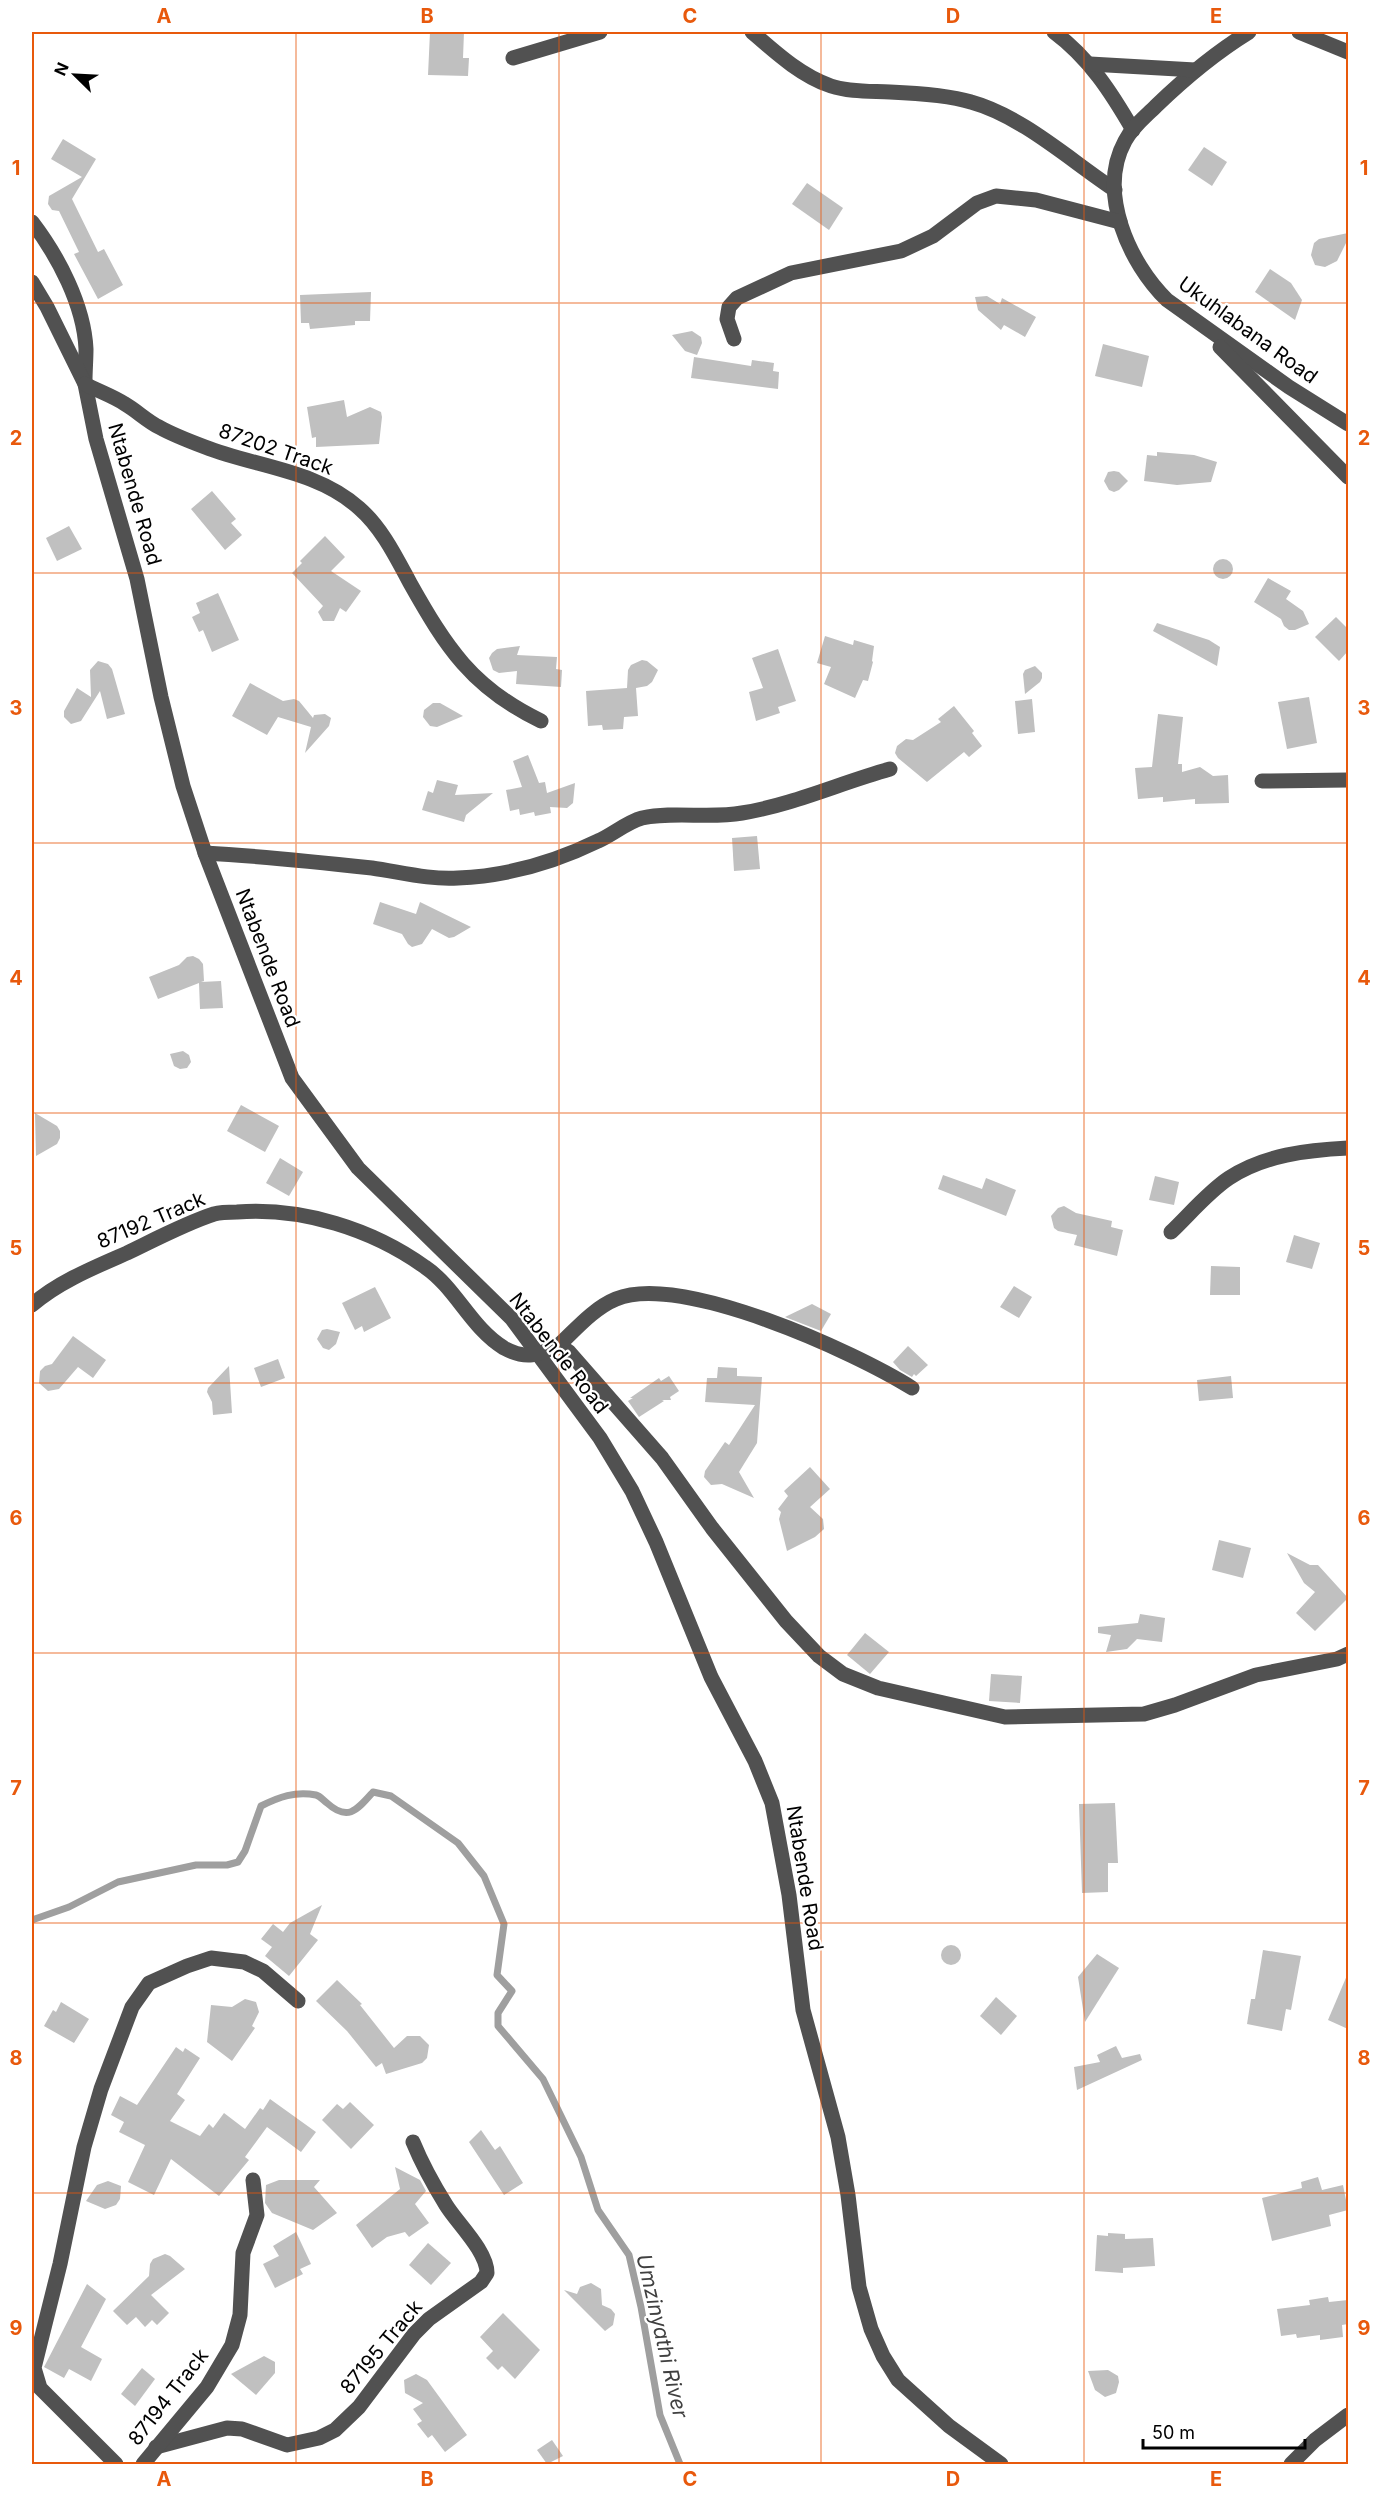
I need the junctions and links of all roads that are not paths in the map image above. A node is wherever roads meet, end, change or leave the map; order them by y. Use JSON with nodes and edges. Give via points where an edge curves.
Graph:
{"nodes":[{"id":1,"x":600,"y":32,"type":"edge"},
{"id":2,"x":752,"y":32,"type":"edge"},
{"id":3,"x":1054,"y":32,"type":"edge"},
{"id":4,"x":1249,"y":32,"type":"edge"},
{"id":5,"x":1299,"y":32,"type":"edge"},
{"id":6,"x":1348,"y":52,"type":"edge"},
{"id":7,"x":513,"y":58,"type":"dead end"},
{"id":8,"x":1090,"y":64,"type":"junction"},
{"id":9,"x":1195,"y":70,"type":"junction"},
{"id":10,"x":1133,"y":130,"type":"junction"},
{"id":11,"x":1115,"y":190,"type":"junction"},
{"id":12,"x":32,"y":222,"type":"edge"},
{"id":13,"x":1120,"y":222,"type":"junction"},
{"id":14,"x":32,"y":282,"type":"edge"},
{"id":15,"x":1203,"y":325,"type":"junction"},
{"id":16,"x":735,"y":339,"type":"dead end"},
{"id":17,"x":85,"y":384,"type":"junction"},
{"id":18,"x":1348,"y":424,"type":"edge"},
{"id":19,"x":1348,"y":477,"type":"edge"},
{"id":20,"x":541,"y":721,"type":"dead end"},
{"id":21,"x":890,"y":769,"type":"dead end"},
{"id":22,"x":1348,"y":780,"type":"edge"},
{"id":23,"x":1262,"y":781,"type":"dead end"},
{"id":24,"x":205,"y":853,"type":"junction"},
{"id":25,"x":1348,"y":1148,"type":"edge"},
{"id":26,"x":1171,"y":1232,"type":"dead end"},
{"id":27,"x":32,"y":1305,"type":"edge"},
{"id":28,"x":559,"y":1345,"type":"junction"},
{"id":29,"x":539,"y":1356,"type":"junction"},
{"id":30,"x":912,"y":1388,"type":"dead end"},
{"id":31,"x":1348,"y":1654,"type":"edge"},
{"id":32,"x":298,"y":2001,"type":"dead end"},
{"id":33,"x":412,"y":2142,"type":"dead end"},
{"id":34,"x":254,"y":2180,"type":"dead end"},
{"id":35,"x":1348,"y":2415,"type":"edge"},
{"id":36,"x":156,"y":2447,"type":"junction"},
{"id":37,"x":116,"y":2464,"type":"edge"},
{"id":38,"x":143,"y":2464,"type":"edge"},
{"id":39,"x":1001,"y":2464,"type":"edge"},
{"id":40,"x":1292,"y":2464,"type":"edge"}],
"edges":[{"from":1,"to":7,"type":"street"},
{"from":2,"to":11,"type":"street","via":[[798,68],[831,86],[971,102],[1008,118]]},
{"from":3,"to":8,"type":"street"},
{"from":4,"to":9,"type":"street","name":"Ukuhlabana Road"},
{"from":5,"to":6,"type":"street"},
{"from":8,"to":9,"type":"street"},
{"from":8,"to":10,"type":"street"},
{"from":9,"to":10,"type":"street","name":"Ukuhlabana Road"},
{"from":10,"to":11,"type":"street","name":"Ukuhlabana Road","via":[[1119,159]]},
{"from":11,"to":13,"type":"street","name":"Ukuhlabana Road"},
{"from":12,"to":17,"type":"street","via":[[62,271],[80,315],[86,348]]},
{"from":13,"to":15,"type":"street","name":"Ukuhlabana Road","via":[[1150,284]]},
{"from":13,"to":16,"type":"street","via":[[1036,200],[996,196],[977,203],[933,236],[901,251],[791,273],[737,298],[729,307],[727,319]]},
{"from":14,"to":17,"type":"street","name":"Ntabende Road"},
{"from":15,"to":18,"type":"street","name":"Ukuhlabana Road"},
{"from":15,"to":19,"type":"street"},
{"from":17,"to":20,"type":"street","name":"87202 Track","via":[[124,403],[158,427],[206,448],[326,484],[360,508],[396,555],[454,655],[499,697]]},
{"from":17,"to":24,"type":"street","name":"Ntabende Road","via":[[96,439],[137,579],[183,786]]},
{"from":21,"to":24,"type":"street","via":[[746,813],[640,819],[558,858],[516,870],[456,879]]},
{"from":22,"to":23,"type":"street"},
{"from":24,"to":29,"type":"street","name":"Ntabende Road","via":[[292,1078],[358,1168],[512,1319]]},
{"from":25,"to":26,"type":"street","via":[[1295,1152],[1247,1167],[1226,1180]]},
{"from":27,"to":29,"type":"street","name":"87192 Track","via":[[86,1272],[215,1214],[257,1210],[341,1225],[401,1250],[429,1269],[502,1347]]},
{"from":28,"to":29,"type":"street"},
{"from":28,"to":30,"type":"street","via":[[616,1299],[664,1293],[752,1315],[845,1350]]},
{"from":28,"to":31,"type":"street","via":[[594,1378],[662,1458],[711,1528],[792,1628],[843,1674],[878,1688],[1005,1717],[1144,1714],[1256,1675]]},
{"from":29,"to":39,"type":"street","name":"Ntabende Road","via":[[600,1438],[632,1491],[711,1677],[755,1761],[772,1803],[789,1895],[803,2010],[838,2137],[859,2287],[871,2329],[898,2380],[949,2426]]},
{"from":32,"to":37,"type":"street","via":[[254,1967],[226,1958],[211,1958],[149,1983],[132,2007],[84,2147],[34,2368],[40,2388]]},
{"from":33,"to":36,"type":"street","name":"87195 Track","via":[[448,2208],[483,2256],[487,2273],[482,2282],[429,2319],[359,2407],[335,2430],[320,2438],[287,2445],[242,2429],[227,2428]]},
{"from":34,"to":36,"type":"street","name":"87194 Track","via":[[257,2215],[243,2253],[240,2315],[232,2345],[207,2387]]},
{"from":35,"to":40,"type":"street"},
{"from":36,"to":38,"type":"street","name":"87194 Track"}]}
